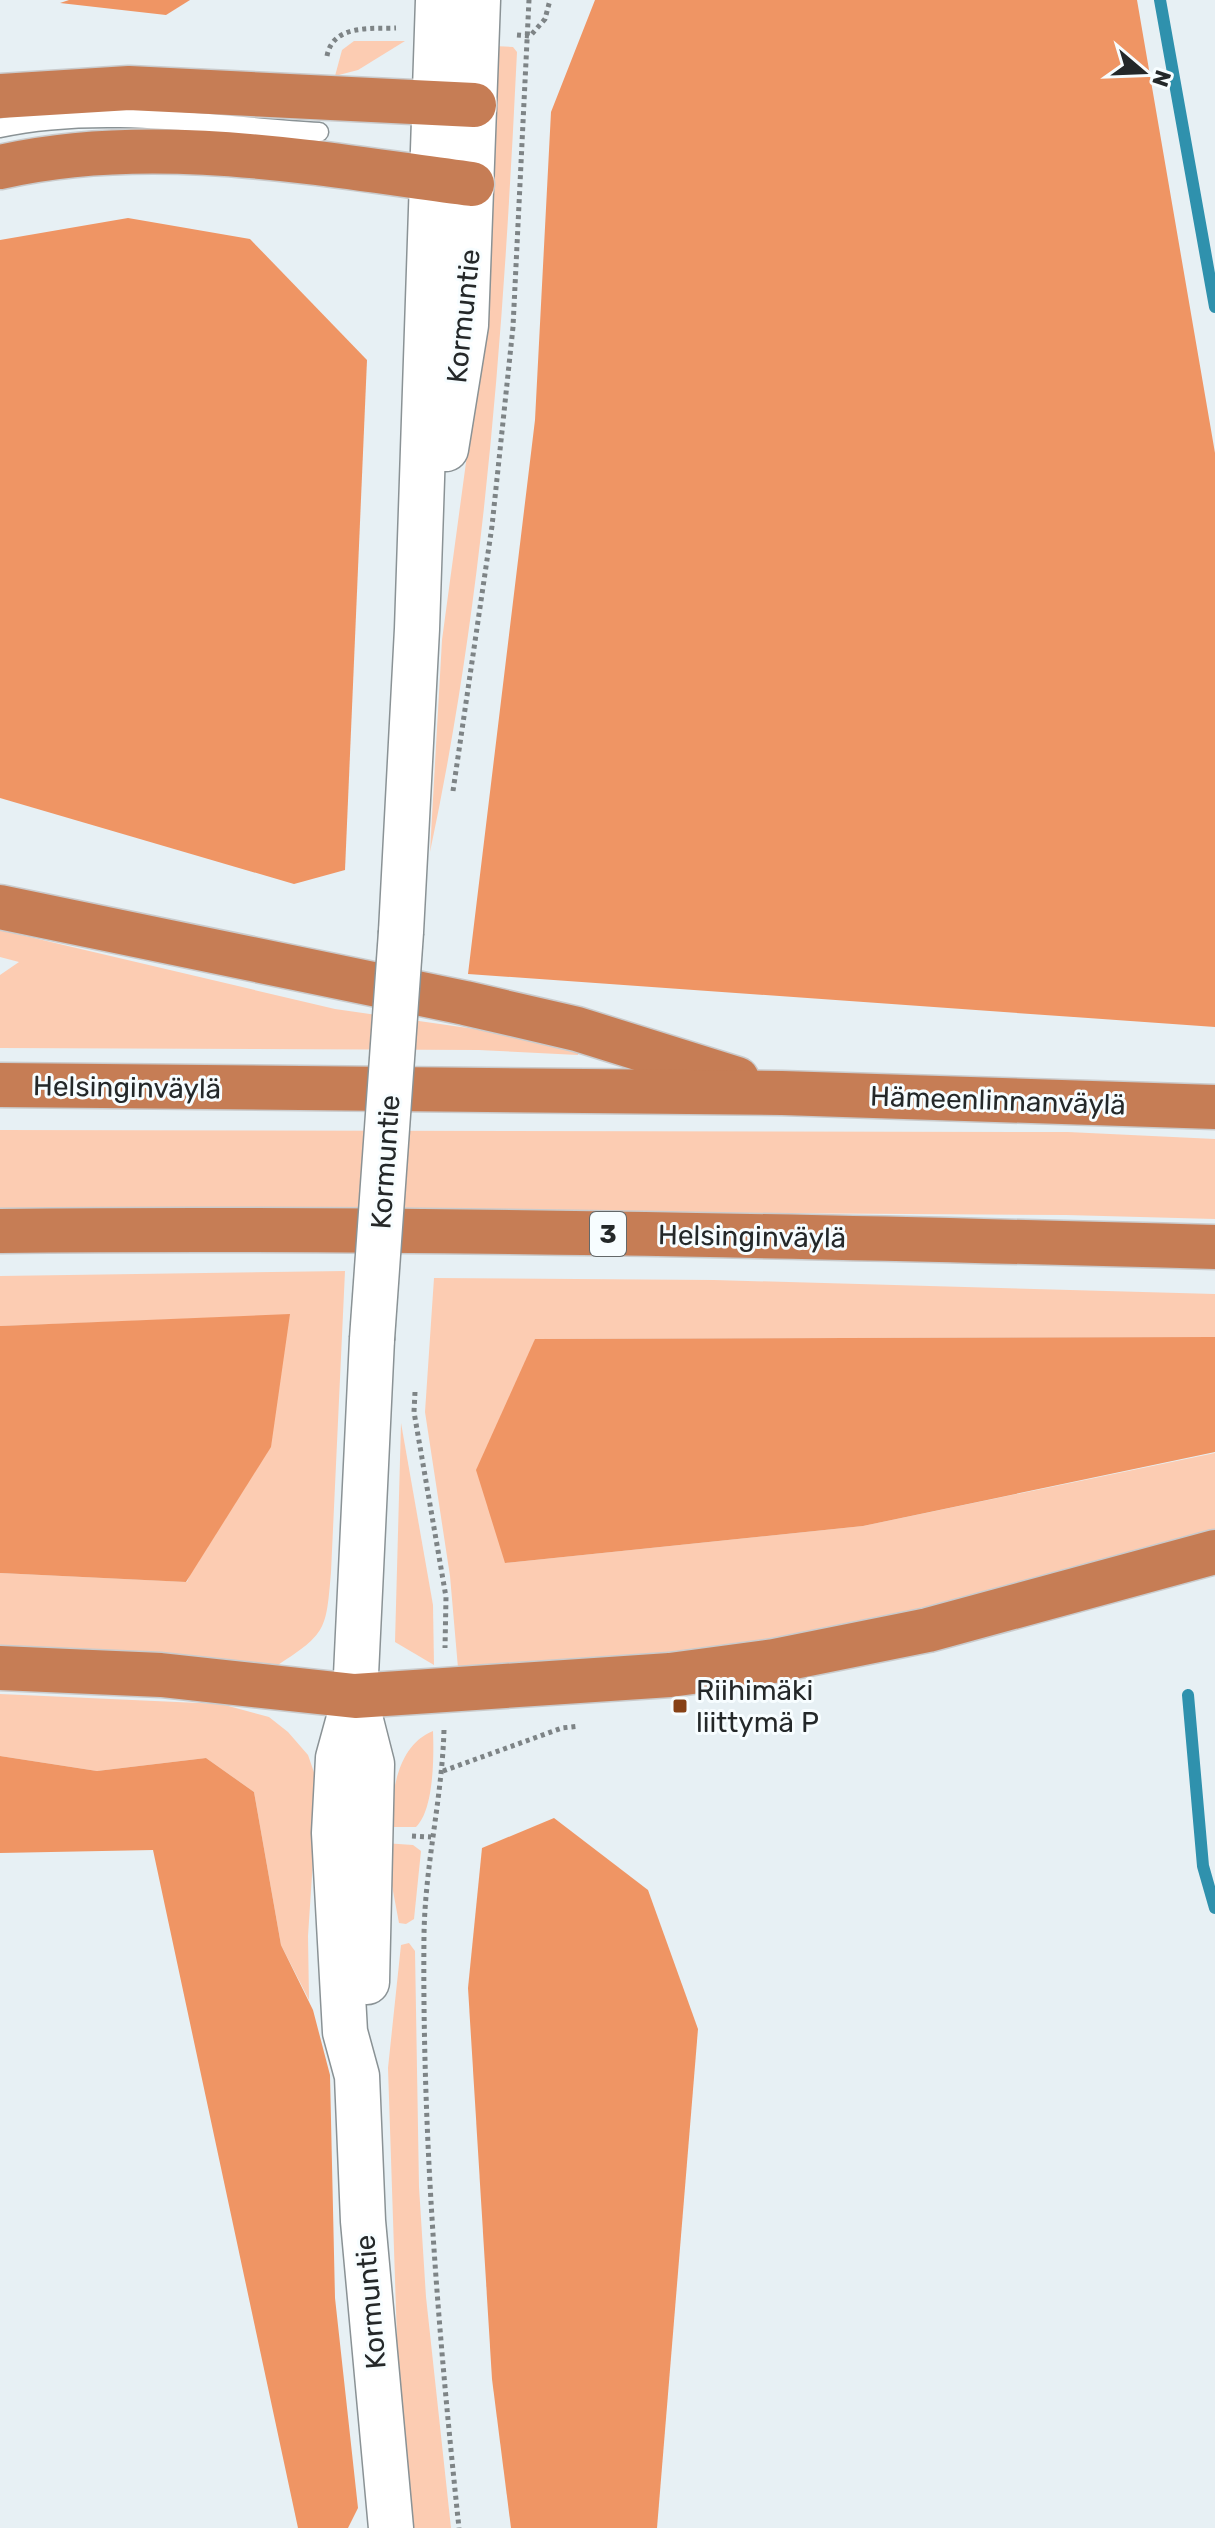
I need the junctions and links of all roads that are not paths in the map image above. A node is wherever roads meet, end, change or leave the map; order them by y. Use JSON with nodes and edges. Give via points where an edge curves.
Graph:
{"nodes":[{"id":1,"x":438,"y":0,"type":"edge"},
{"id":2,"x":478,"y":0,"type":"edge"},
{"id":3,"x":0,"y":96,"type":"edge"},
{"id":4,"x":455,"y":103,"type":"junction"},
{"id":5,"x":339,"y":117,"type":"junction"},
{"id":6,"x":0,"y":128,"type":"edge"},
{"id":7,"x":0,"y":167,"type":"edge"},
{"id":8,"x":358,"y":169,"type":"junction"},
{"id":9,"x":453,"y":182,"type":"junction"},
{"id":10,"x":0,"y":892,"type":"edge"},
{"id":11,"x":0,"y":907,"type":"edge"},
{"id":12,"x":75,"y":923,"type":"junction"},
{"id":13,"x":0,"y":1085,"type":"edge"},
{"id":14,"x":782,"y":1093,"type":"junction"},
{"id":15,"x":1215,"y":1107,"type":"edge"},
{"id":16,"x":0,"y":1231,"type":"edge"},
{"id":17,"x":1215,"y":1247,"type":"edge"},
{"id":18,"x":1215,"y":1552,"type":"edge"},
{"id":19,"x":0,"y":1668,"type":"edge"},
{"id":20,"x":355,"y":1696,"type":"junction"},
{"id":21,"x":391,"y":2528,"type":"edge"}],
"edges":[{"from":1,"to":4,"type":"street","name":"Kormuntie"},
{"from":2,"to":4,"type":"street","name":"Kormuntie"},
{"from":3,"to":5,"type":"highway","via":[[129,88]]},
{"from":4,"to":5,"type":"highway"},
{"from":4,"to":9,"type":"street","name":"Kormuntie"},
{"from":5,"to":6,"type":"lane","via":[[123,120]]},
{"from":5,"to":8,"type":"lane"},
{"from":7,"to":8,"type":"highway","via":[[71,155],[138,153]]},
{"from":8,"to":9,"type":"highway"},
{"from":9,"to":20,"type":"street","name":"Kormuntie","bridge":true,"via":[[417,629]]},
{"from":10,"to":12,"type":"highway"},
{"from":11,"to":12,"type":"highway"},
{"from":12,"to":14,"type":"highway","via":[[577,1029]]},
{"from":13,"to":14,"type":"highway","name":"Helsinginväylä"},
{"from":14,"to":15,"type":"highway","name":"Hämeenlinnanväylä"},
{"from":16,"to":17,"type":"highway","name":"Helsinginväylä","number":"3","via":[[846,1237]]},
{"from":18,"to":20,"type":"highway","via":[[928,1630],[774,1661],[670,1675]]},
{"from":19,"to":20,"type":"highway","via":[[161,1675]]},
{"from":20,"to":21,"type":"street","name":"Kormuntie","via":[[372,1764],[366,2032],[357,2076],[363,2221]]}]}
